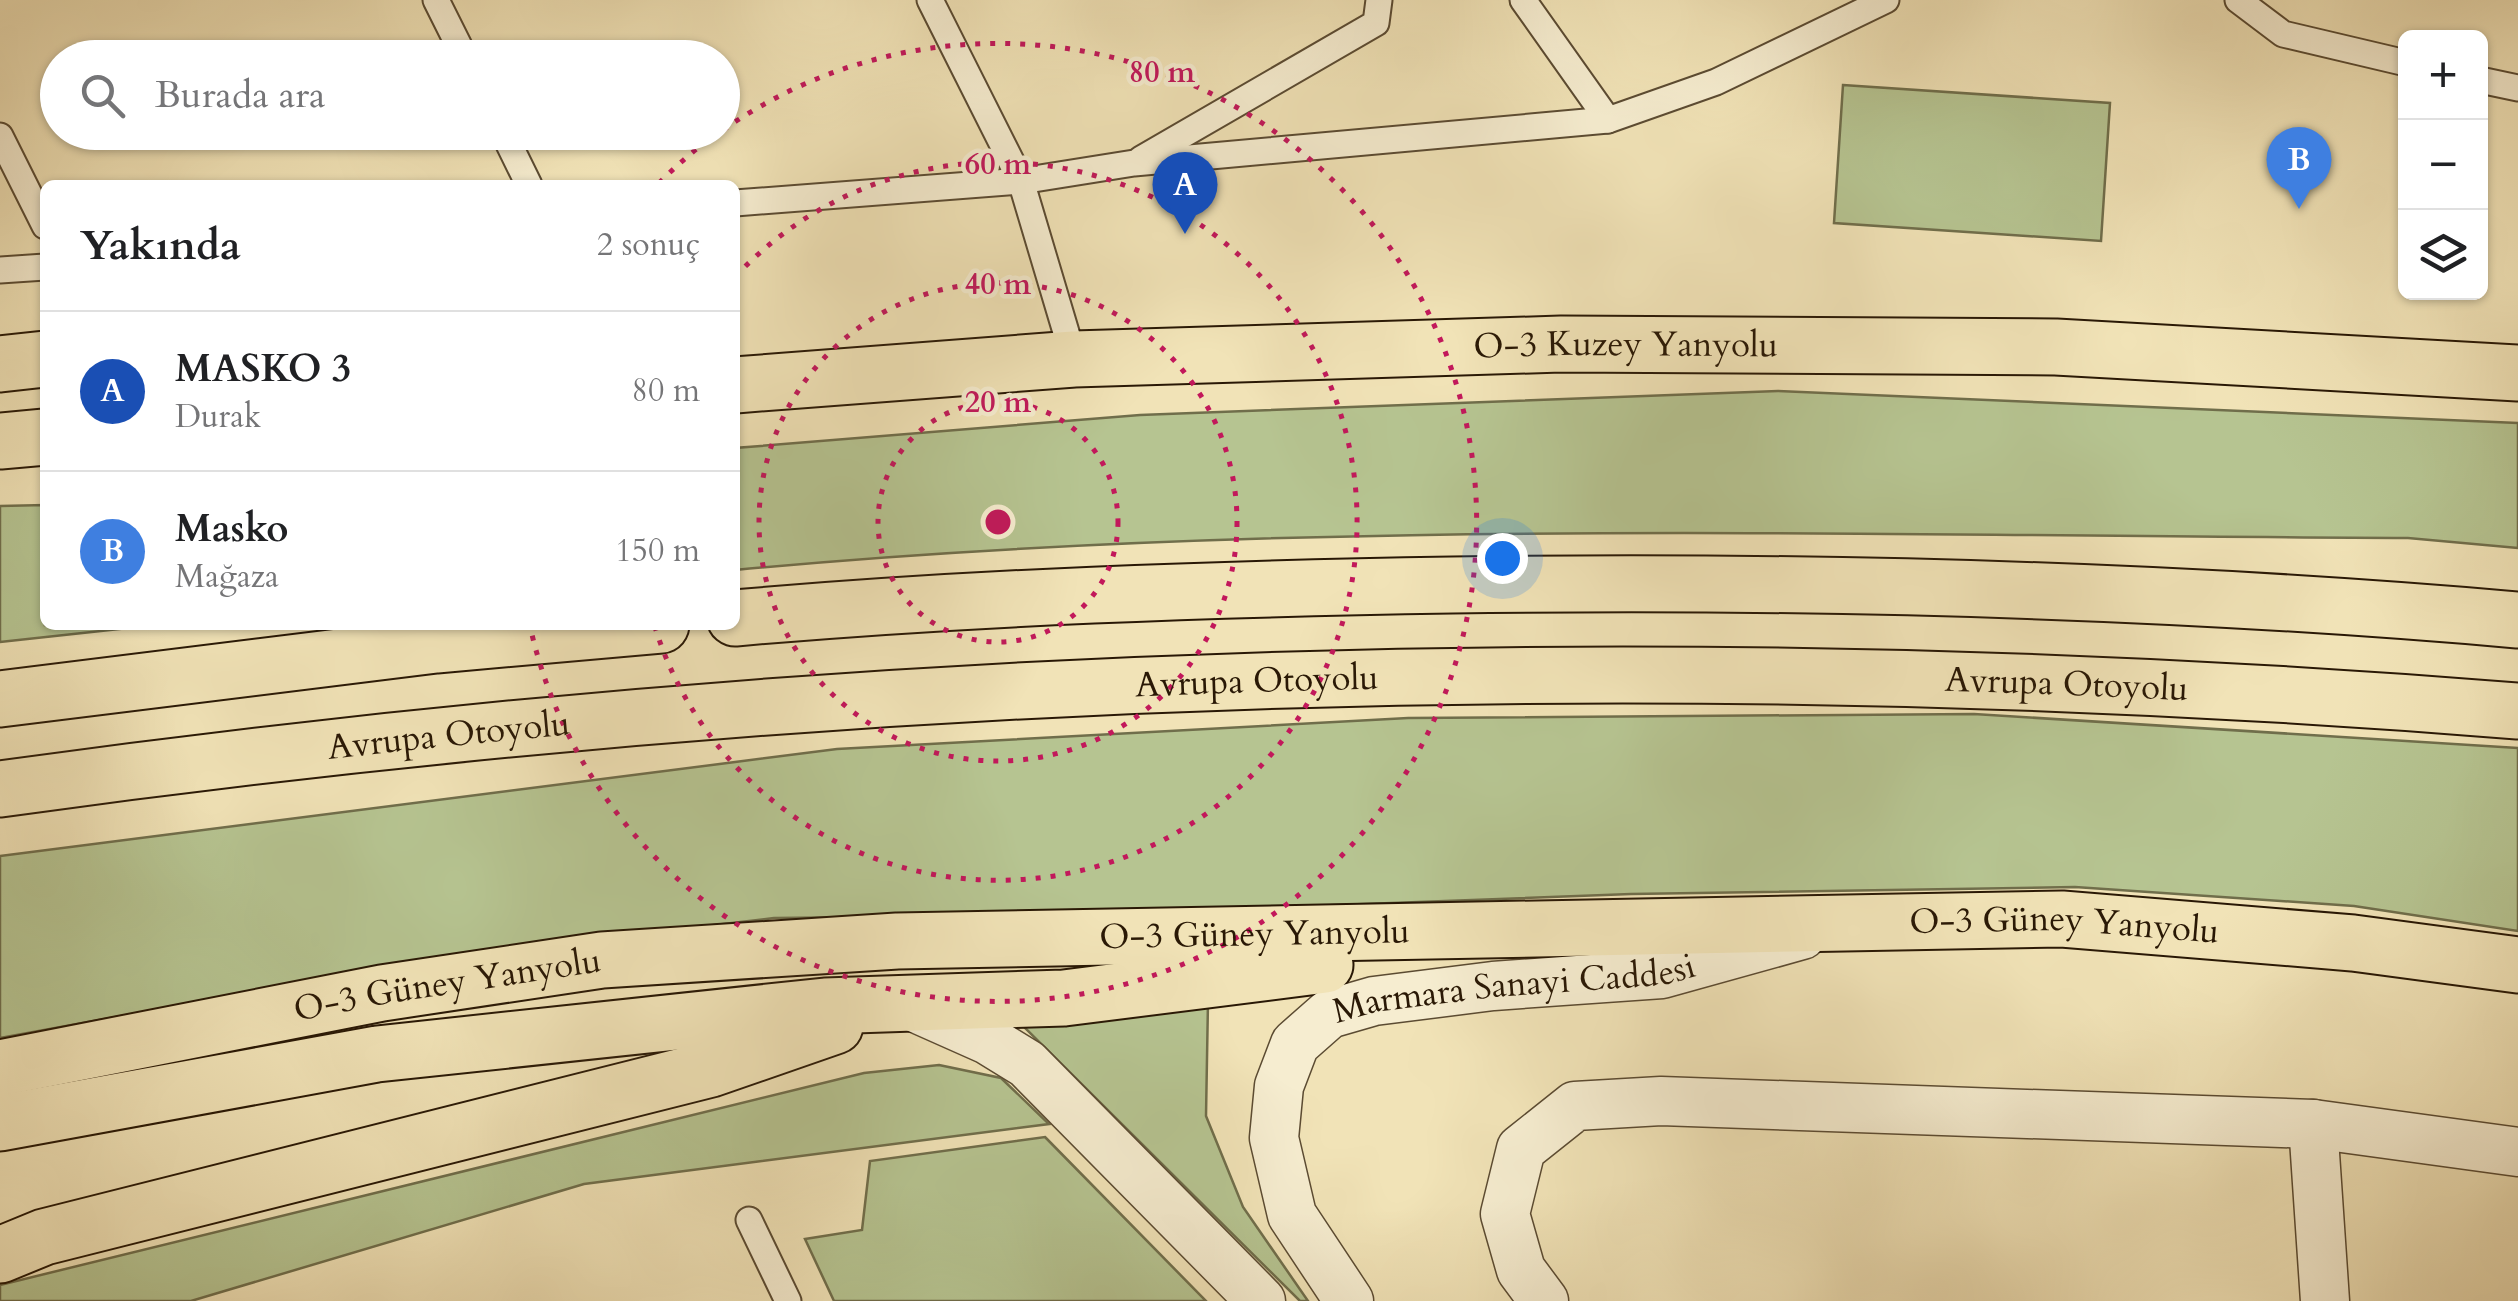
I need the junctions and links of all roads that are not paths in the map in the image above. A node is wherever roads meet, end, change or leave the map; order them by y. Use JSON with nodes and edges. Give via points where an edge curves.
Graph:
{"nodes":[{"id":1,"x":436,"y":0,"type":"edge"},
{"id":2,"x":930,"y":0,"type":"edge"},
{"id":3,"x":1379,"y":0,"type":"edge"},
{"id":4,"x":1523,"y":0,"type":"edge"},
{"id":5,"x":1886,"y":0,"type":"edge"},
{"id":6,"x":2238,"y":0,"type":"edge"},
{"id":7,"x":456,"y":40,"type":"edge"},
{"id":8,"x":2398,"y":60,"type":"edge"},
{"id":9,"x":2488,"y":82,"type":"edge"},
{"id":10,"x":2518,"y":88,"type":"edge"},
{"id":11,"x":1608,"y":120,"type":"junction"},
{"id":12,"x":0,"y":136,"type":"edge"},
{"id":13,"x":511,"y":150,"type":"edge"},
{"id":14,"x":1134,"y":163,"type":"junction"},
{"id":15,"x":526,"y":180,"type":"edge"},
{"id":16,"x":1021,"y":181,"type":"junction"},
{"id":17,"x":740,"y":203,"type":"edge"},
{"id":18,"x":40,"y":216,"type":"edge"},
{"id":19,"x":40,"y":268,"type":"edge"},
{"id":20,"x":0,"y":270,"type":"edge"},
{"id":21,"x":740,"y":349,"type":"edge"},
{"id":22,"x":40,"y":360,"type":"edge"},
{"id":23,"x":1074,"y":360,"type":"junction"},
{"id":24,"x":0,"y":364,"type":"edge"},
{"id":25,"x":2518,"y":373,"type":"edge"},
{"id":26,"x":740,"y":385,"type":"edge"},
{"id":27,"x":40,"y":438,"type":"edge"},
{"id":28,"x":0,"y":441,"type":"edge"},
{"id":29,"x":740,"y":618,"type":"edge"},
{"id":30,"x":2518,"y":620,"type":"edge"},
{"id":31,"x":605,"y":630,"type":"edge"},
{"id":32,"x":0,"y":698,"type":"edge"},
{"id":33,"x":2518,"y":711,"type":"edge"},
{"id":34,"x":0,"y":789,"type":"edge"},
{"id":35,"x":1840,"y":925,"type":"junction"},
{"id":36,"x":1444,"y":932,"type":"junction"},
{"id":37,"x":2518,"y":965,"type":"edge"},
{"id":38,"x":904,"y":1002,"type":"junction"},
{"id":39,"x":0,"y":1068,"type":"edge"},
{"id":40,"x":0,"y":1123,"type":"edge"},
{"id":41,"x":2313,"y":1124,"type":"junction"},
{"id":42,"x":2518,"y":1152,"type":"edge"},
{"id":43,"x":749,"y":1220,"type":"dead end"},
{"id":44,"x":0,"y":1255,"type":"edge"},
{"id":45,"x":788,"y":1301,"type":"edge"},
{"id":46,"x":1261,"y":1301,"type":"edge"},
{"id":47,"x":1349,"y":1301,"type":"edge"},
{"id":48,"x":1544,"y":1301,"type":"edge"},
{"id":49,"x":2325,"y":1301,"type":"edge"}],
"edges":[{"from":1,"to":7,"type":"lane"},
{"from":2,"to":16,"type":"lane"},
{"from":3,"to":14,"type":"lane","via":[[1376,23]]},
{"from":4,"to":11,"type":"lane"},
{"from":5,"to":11,"type":"lane","via":[[1716,82]]},
{"from":6,"to":8,"type":"lane","via":[[2283,34]]},
{"from":9,"to":10,"type":"lane"},
{"from":11,"to":14,"type":"lane"},
{"from":12,"to":18,"type":"lane"},
{"from":13,"to":15,"type":"lane"},
{"from":14,"to":16,"type":"lane"},
{"from":16,"to":17,"type":"lane"},
{"from":16,"to":23,"type":"lane"},
{"from":19,"to":20,"type":"lane"},
{"from":21,"to":23,"type":"main road"},
{"from":22,"to":24,"type":"main road"},
{"from":23,"to":25,"type":"main road","name":"O-3 Kuzey Yanyolu","via":[[1561,344],[2056,347]]},
{"from":23,"to":26,"type":"main road","name":"O-3 Kuzey Yanyolu"},
{"from":27,"to":28,"type":"main road"},
{"from":29,"to":30,"type":"main road","via":[[1082,596],[1614,583],[2071,591]]},
{"from":31,"to":32,"type":"main road"},
{"from":33,"to":34,"type":"main road","name":"Avrupa Otoyolu","via":[[2248,689],[1835,675],[1171,681],[676,712]]},
{"from":35,"to":36,"type":"main road","name":"O-3 Güney Yanyolu"},
{"from":35,"to":37,"type":"main road","name":"O-3 Güney Yanyolu","via":[[2062,919],[2353,943]]},
{"from":35,"to":47,"type":"street","name":"Marmara Sanayi Caddesi","via":[[1662,974],[1374,1000],[1329,1014],[1295,1044],[1278,1086],[1274,1138],[1292,1215]]},
{"from":36,"to":38,"type":"main road","via":[[1326,965],[1064,998]]},
{"from":36,"to":39,"type":"main road","name":"O-3 Güney Yanyolu","via":[[897,942],[602,960],[382,992]]},
{"from":38,"to":40,"type":"main road","via":[[377,1054]]},
{"from":38,"to":44,"type":"main road","via":[[711,1069],[63,1232]]},
{"from":38,"to":46,"type":"street","via":[[1027,1064]]},
{"from":41,"to":42,"type":"street"},
{"from":41,"to":48,"type":"street","via":[[1661,1101],[1575,1106],[1521,1150],[1505,1214],[1521,1270]]},
{"from":41,"to":49,"type":"street"},
{"from":43,"to":45,"type":"lane"}]}
